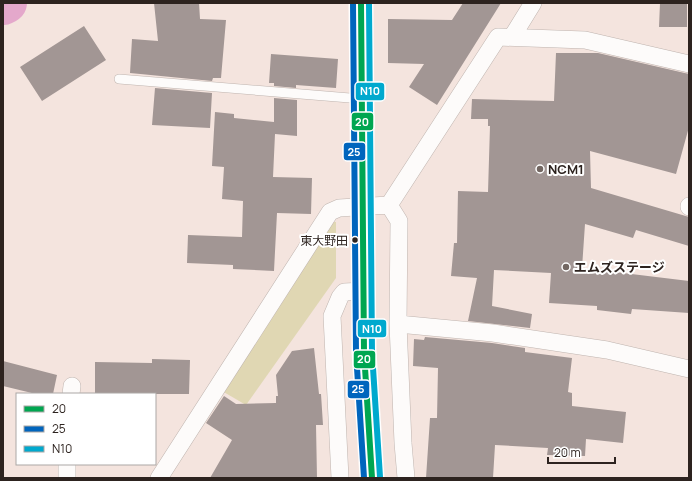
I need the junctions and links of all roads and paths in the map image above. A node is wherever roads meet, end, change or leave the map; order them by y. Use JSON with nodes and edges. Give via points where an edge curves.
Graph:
{"nodes":[{"id":1,"x":361,"y":3,"type":"edge"},
{"id":2,"x":533,"y":3,"type":"edge"},
{"id":3,"x":512,"y":37,"type":"junction"},
{"id":4,"x":689,"y":64,"type":"edge"},
{"id":5,"x":118,"y":79,"type":"dead end"},
{"id":6,"x":362,"y":99,"type":"junction"},
{"id":7,"x":389,"y":205,"type":"junction"},
{"id":8,"x":363,"y":207,"type":"junction"},
{"id":9,"x":364,"y":291,"type":"junction"},
{"id":10,"x":398,"y":324,"type":"junction"},
{"id":11,"x":689,"y":369,"type":"edge"},
{"id":12,"x":66,"y":465,"type":"edge"},
{"id":13,"x":67,"y":478,"type":"edge"},
{"id":14,"x":159,"y":478,"type":"edge"},
{"id":15,"x":340,"y":478,"type":"edge"},
{"id":16,"x":372,"y":478,"type":"edge"},
{"id":17,"x":406,"y":478,"type":"edge"}],
"edges":[{"from":1,"to":6,"type":"main road"},
{"from":2,"to":3,"type":"street"},
{"from":3,"to":4,"type":"street","via":[[585,40]]},
{"from":3,"to":7,"type":"street","via":[[498,37]]},
{"from":5,"to":6,"type":"lane"},
{"from":6,"to":8,"type":"main road"},
{"from":7,"to":8,"type":"street"},
{"from":7,"to":10,"type":"street","via":[[400,221]]},
{"from":8,"to":9,"type":"main road"},
{"from":8,"to":14,"type":"street","via":[[339,208],[330,212]]},
{"from":9,"to":15,"type":"street","via":[[344,292],[332,316]]},
{"from":9,"to":16,"type":"main road","via":[[364,352]]},
{"from":10,"to":11,"type":"street","via":[[493,333],[599,348]]},
{"from":10,"to":17,"type":"street"},
{"from":12,"to":13,"type":"street"}]}
